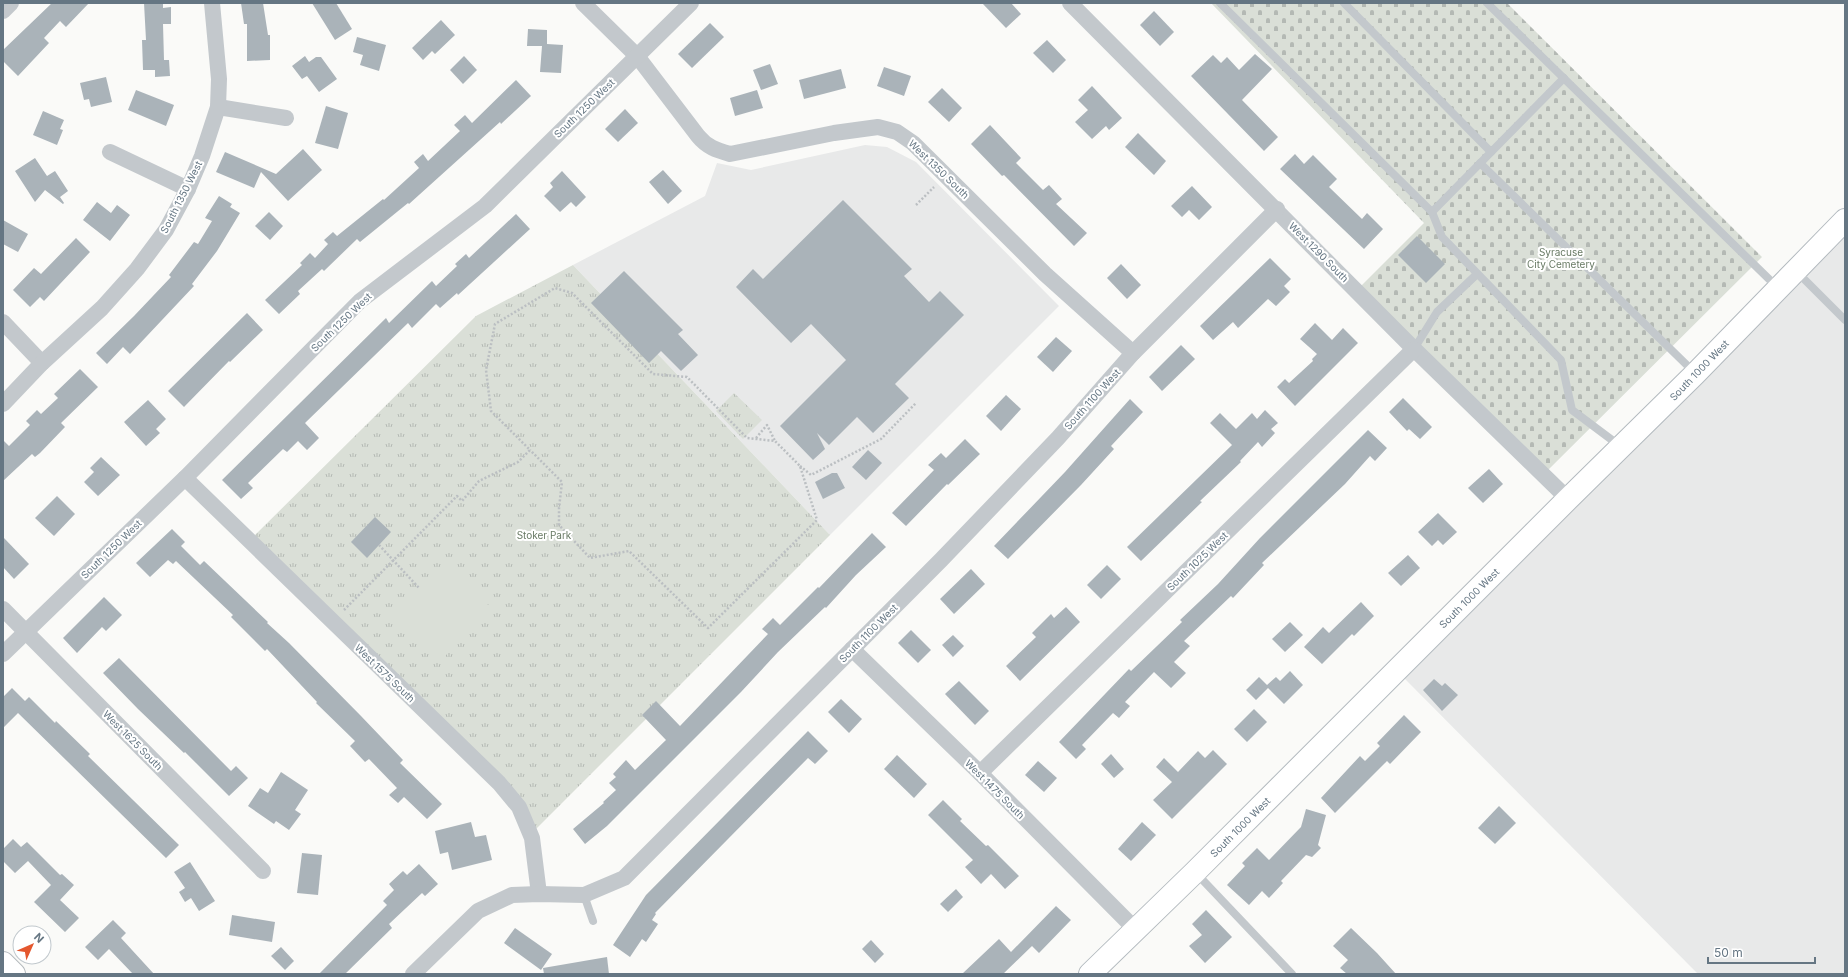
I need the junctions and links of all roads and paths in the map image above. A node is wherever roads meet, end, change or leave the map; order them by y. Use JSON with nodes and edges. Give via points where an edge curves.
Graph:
{"nodes":[{"id":1,"x":10,"y":3,"type":"edge"},
{"id":2,"x":212,"y":3,"type":"edge"},
{"id":3,"x":583,"y":3,"type":"edge"},
{"id":4,"x":691,"y":3,"type":"edge"},
{"id":5,"x":1070,"y":3,"type":"edge"},
{"id":6,"x":1220,"y":3,"type":"edge"},
{"id":7,"x":1344,"y":3,"type":"edge"},
{"id":8,"x":1487,"y":3,"type":"edge"},
{"id":9,"x":3,"y":10,"type":"edge"},
{"id":10,"x":638,"y":56,"type":"junction"},
{"id":11,"x":1564,"y":78,"type":"junction"},
{"id":12,"x":218,"y":107,"type":"junction"},
{"id":13,"x":286,"y":118,"type":"dead end"},
{"id":14,"x":110,"y":152,"type":"dead end"},
{"id":15,"x":1491,"y":152,"type":"junction"},
{"id":16,"x":1480,"y":163,"type":"junction"},
{"id":17,"x":934,"y":187,"type":"dead end"},
{"id":18,"x":188,"y":189,"type":"junction"},
{"id":19,"x":916,"y":205,"type":"dead end"},
{"id":20,"x":1277,"y":209,"type":"junction"},
{"id":21,"x":1432,"y":212,"type":"junction"},
{"id":22,"x":1845,"y":220,"type":"edge"},
{"id":23,"x":1795,"y":270,"type":"junction"},
{"id":24,"x":1477,"y":274,"type":"junction"},
{"id":25,"x":1778,"y":289,"type":"junction"},
{"id":26,"x":1845,"y":320,"type":"edge"},
{"id":27,"x":3,"y":322,"type":"edge"},
{"id":28,"x":1414,"y":349,"type":"junction"},
{"id":29,"x":1133,"y":353,"type":"junction"},
{"id":30,"x":42,"y":364,"type":"junction"},
{"id":31,"x":1695,"y":374,"type":"junction"},
{"id":32,"x":916,"y":403,"type":"dead end"},
{"id":33,"x":3,"y":404,"type":"edge"},
{"id":34,"x":756,"y":438,"type":"junction"},
{"id":35,"x":775,"y":441,"type":"junction"},
{"id":36,"x":1622,"y":447,"type":"junction"},
{"id":37,"x":530,"y":450,"type":"junction"},
{"id":38,"x":800,"y":466,"type":"junction"},
{"id":39,"x":185,"y":478,"type":"junction"},
{"id":40,"x":1568,"y":499,"type":"junction"},
{"id":41,"x":379,"y":545,"type":"dead end"},
{"id":42,"x":392,"y":561,"type":"junction"},
{"id":43,"x":419,"y":588,"type":"dead end"},
{"id":44,"x":3,"y":609,"type":"edge"},
{"id":45,"x":344,"y":610,"type":"dead end"},
{"id":46,"x":26,"y":632,"type":"junction"},
{"id":47,"x":852,"y":649,"type":"junction"},
{"id":48,"x":3,"y":654,"type":"edge"},
{"id":49,"x":980,"y":773,"type":"junction"},
{"id":50,"x":263,"y":871,"type":"dead end"},
{"id":51,"x":1195,"y":872,"type":"junction"},
{"id":52,"x":539,"y":894,"type":"junction"},
{"id":53,"x":584,"y":895,"type":"junction"},
{"id":54,"x":592,"y":921,"type":"dead end"},
{"id":55,"x":1136,"y":930,"type":"junction"},
{"id":56,"x":3,"y":963,"type":"edge"},
{"id":57,"x":14,"y":974,"type":"edge"},
{"id":58,"x":413,"y":974,"type":"edge"},
{"id":59,"x":1090,"y":974,"type":"edge"},
{"id":60,"x":1292,"y":974,"type":"edge"}],
"edges":[{"from":1,"to":9,"type":"street"},
{"from":2,"to":12,"type":"street","name":"South 1350 West","via":[[219,79]]},
{"from":3,"to":10,"type":"street","name":"West 1350 South"},
{"from":4,"to":10,"type":"street","name":"South 1250 West"},
{"from":5,"to":20,"type":"street","name":"West 1290 South"},
{"from":6,"to":21,"type":"lane"},
{"from":7,"to":15,"type":"lane"},
{"from":8,"to":11,"type":"lane"},
{"from":10,"to":29,"type":"street","name":"West 1350 South","via":[[698,136],[706,145],[716,150],[730,154],[878,127],[897,132],[913,143],[1045,274]]},
{"from":10,"to":39,"type":"street","name":"South 1250 West","via":[[485,206],[360,301]]},
{"from":11,"to":15,"type":"lane"},
{"from":11,"to":25,"type":"lane"},
{"from":12,"to":13,"type":"street"},
{"from":12,"to":18,"type":"street","name":"South 1350 West"},
{"from":14,"to":18,"type":"street"},
{"from":15,"to":16,"type":"lane"},
{"from":16,"to":21,"type":"lane"},
{"from":16,"to":31,"type":"lane"},
{"from":17,"to":19,"type":"path"},
{"from":18,"to":30,"type":"street","name":"South 1350 West","via":[[166,230],[136,269],[102,308]]},
{"from":20,"to":28,"type":"street","name":"West 1290 South"},
{"from":20,"to":29,"type":"street","name":"South 1100 West"},
{"from":21,"to":24,"type":"lane","via":[[1442,237]]},
{"from":22,"to":23,"type":"main road","name":"South 1000 West"},
{"from":23,"to":25,"type":"main road","name":"South 1000 West"},
{"from":23,"to":26,"type":"lane"},
{"from":24,"to":28,"type":"lane","via":[[1437,312]]},
{"from":24,"to":36,"type":"lane","via":[[1561,360],[1572,410]]},
{"from":25,"to":31,"type":"main road","name":"South 1000 West"},
{"from":27,"to":30,"type":"street"},
{"from":28,"to":40,"type":"street","name":"West 1290 South"},
{"from":28,"to":49,"type":"street","name":"South 1025 West"},
{"from":29,"to":47,"type":"street","name":"South 1100 West","via":[[942,560]]},
{"from":30,"to":33,"type":"street","name":"South 1350 West"},
{"from":31,"to":36,"type":"main road","name":"South 1000 West"},
{"from":32,"to":38,"type":"path","via":[[881,438],[811,475]]},
{"from":34,"to":35,"type":"path"},
{"from":34,"to":35,"type":"path","via":[[767,425]]},
{"from":34,"to":37,"type":"path","via":[[747,438],[687,377],[653,374],[572,293],[555,288],[495,324],[486,370],[492,411]]},
{"from":35,"to":38,"type":"path"},
{"from":36,"to":40,"type":"main road","name":"South 1000 West"},
{"from":37,"to":38,"type":"path","via":[[562,482],[559,525],[590,558],[629,551],[708,628],[817,520]]},
{"from":37,"to":42,"type":"path","via":[[518,462],[479,481],[462,501],[457,496]]},
{"from":39,"to":46,"type":"street","name":"South 1250 West"},
{"from":39,"to":52,"type":"street","name":"West 1575 South","via":[[499,783],[519,807],[532,838]]},
{"from":40,"to":51,"type":"main road","name":"South 1000 West"},
{"from":41,"to":42,"type":"path"},
{"from":42,"to":43,"type":"path"},
{"from":42,"to":45,"type":"path"},
{"from":44,"to":46,"type":"street","name":"West 1625 South"},
{"from":46,"to":48,"type":"street","name":"South 1250 West"},
{"from":46,"to":50,"type":"street","name":"West 1625 South"},
{"from":47,"to":49,"type":"street","name":"West 1475 South"},
{"from":47,"to":53,"type":"street","name":"South 1100 West","via":[[624,878]]},
{"from":49,"to":55,"type":"street","name":"West 1475 South"},
{"from":51,"to":55,"type":"main road","name":"South 1000 West"},
{"from":51,"to":60,"type":"lane"},
{"from":52,"to":53,"type":"street","name":"South 1100 West"},
{"from":52,"to":58,"type":"street","name":"South 1100 West","via":[[512,895],[478,911]]},
{"from":53,"to":54,"type":"lane"},
{"from":55,"to":59,"type":"main road","name":"South 1000 West"},
{"from":56,"to":57,"type":"main road"}]}
